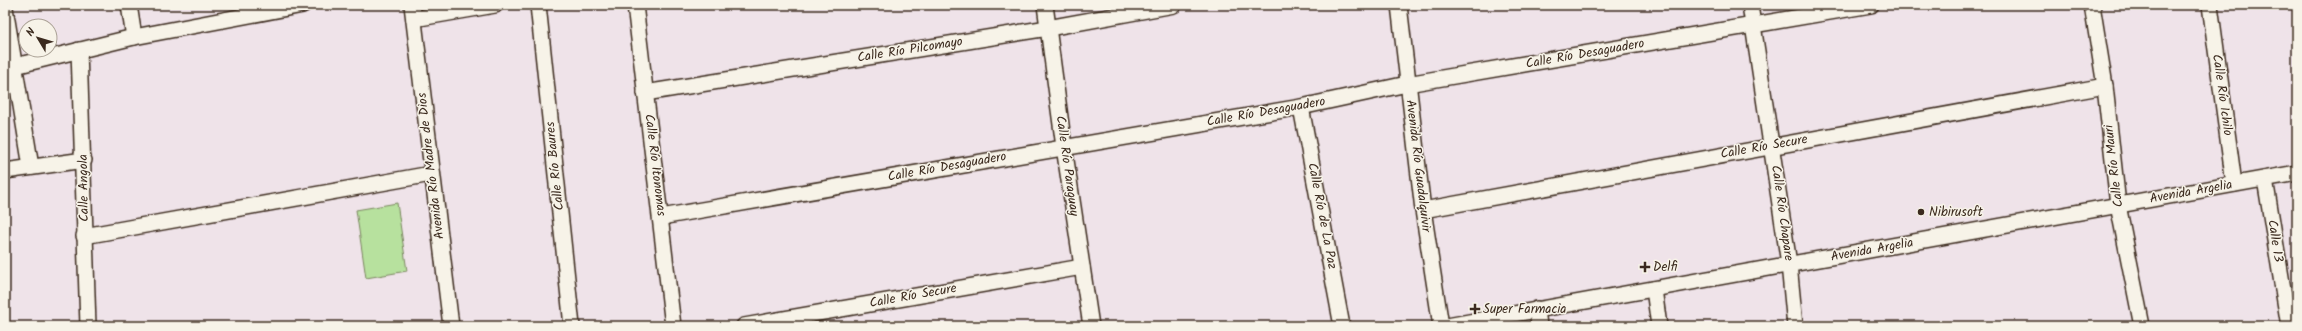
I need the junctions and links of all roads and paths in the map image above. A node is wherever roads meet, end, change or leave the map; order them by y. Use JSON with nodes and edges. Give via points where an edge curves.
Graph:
{"nodes":[{"id":1,"x":129,"y":5,"type":"edge"},
{"id":2,"x":303,"y":5,"type":"edge"},
{"id":3,"x":495,"y":5,"type":"edge"},
{"id":4,"x":538,"y":5,"type":"edge"},
{"id":5,"x":636,"y":5,"type":"edge"},
{"id":6,"x":1045,"y":5,"type":"edge"},
{"id":7,"x":1174,"y":5,"type":"edge"},
{"id":8,"x":1399,"y":5,"type":"edge"},
{"id":9,"x":1750,"y":5,"type":"edge"},
{"id":10,"x":1871,"y":5,"type":"edge"},
{"id":11,"x":2092,"y":5,"type":"edge"},
{"id":12,"x":2210,"y":5,"type":"edge"},
{"id":13,"x":5,"y":8,"type":"edge"},
{"id":14,"x":257,"y":8,"type":"edge"},
{"id":15,"x":413,"y":12,"type":"edge"},
{"id":16,"x":1753,"y":25,"type":"junction"},
{"id":17,"x":1048,"y":28,"type":"junction"},
{"id":18,"x":134,"y":37,"type":"junction"},
{"id":19,"x":79,"y":50,"type":"junction"},
{"id":20,"x":15,"y":66,"type":"junction"},
{"id":21,"x":1407,"y":84,"type":"junction"},
{"id":22,"x":2105,"y":86,"type":"junction"},
{"id":23,"x":645,"y":93,"type":"junction"},
{"id":24,"x":1301,"y":107,"type":"junction"},
{"id":25,"x":1772,"y":146,"type":"junction"},
{"id":26,"x":1064,"y":147,"type":"junction"},
{"id":27,"x":84,"y":160,"type":"junction"},
{"id":28,"x":31,"y":167,"type":"junction"},
{"id":29,"x":5,"y":171,"type":"edge"},
{"id":30,"x":2297,"y":173,"type":"edge"},
{"id":31,"x":431,"y":174,"type":"junction"},
{"id":32,"x":2265,"y":179,"type":"junction"},
{"id":33,"x":2234,"y":184,"type":"junction"},
{"id":34,"x":2118,"y":205,"type":"junction"},
{"id":35,"x":1423,"y":210,"type":"junction"},
{"id":36,"x":661,"y":217,"type":"junction"},
{"id":37,"x":84,"y":236,"type":"junction"},
{"id":38,"x":1789,"y":264,"type":"junction"},
{"id":39,"x":1082,"y":267,"type":"junction"},
{"id":40,"x":1654,"y":289,"type":"junction"},
{"id":41,"x":1537,"y":309,"type":"junction"},
{"id":42,"x":2291,"y":322,"type":"edge"},
{"id":43,"x":88,"y":326,"type":"edge"},
{"id":44,"x":451,"y":326,"type":"edge"},
{"id":45,"x":572,"y":326,"type":"edge"},
{"id":46,"x":673,"y":326,"type":"edge"},
{"id":47,"x":744,"y":326,"type":"edge"},
{"id":48,"x":1092,"y":326,"type":"edge"},
{"id":49,"x":1342,"y":326,"type":"edge"},
{"id":50,"x":1441,"y":326,"type":"edge"},
{"id":51,"x":1447,"y":326,"type":"edge"},
{"id":52,"x":1539,"y":326,"type":"edge"},
{"id":53,"x":1659,"y":326,"type":"edge"},
{"id":54,"x":1795,"y":326,"type":"edge"},
{"id":55,"x":2142,"y":326,"type":"edge"}],
"edges":[{"from":1,"to":18,"type":"street"},
{"from":2,"to":14,"type":"street"},
{"from":3,"to":15,"type":"street"},
{"from":4,"to":45,"type":"street","name":"Calle Río Baures"},
{"from":5,"to":23,"type":"street","name":"Calle Río Itonomas"},
{"from":6,"to":17,"type":"street","name":"Calle Río Paraguay"},
{"from":7,"to":17,"type":"street","name":"Calle Río Pilcomayo"},
{"from":8,"to":21,"type":"street","name":"Avenida Río Guadalquivir"},
{"from":9,"to":16,"type":"street","name":"Calle Río Chapare"},
{"from":10,"to":16,"type":"street","name":"Calle Río Desaguadero"},
{"from":11,"to":22,"type":"street","name":"Calle Río Mauri"},
{"from":12,"to":33,"type":"street","name":"Calle Río Ichilo"},
{"from":13,"to":20,"type":"street"},
{"from":14,"to":18,"type":"street"},
{"from":15,"to":31,"type":"street","name":"Avenida Río Madre de Dios"},
{"from":16,"to":21,"type":"street","name":"Calle Río Desaguadero"},
{"from":16,"to":25,"type":"street","name":"Calle Río Chapare"},
{"from":17,"to":23,"type":"street","name":"Calle Río Pilcomayo"},
{"from":17,"to":26,"type":"street","name":"Calle Río Paraguay"},
{"from":18,"to":19,"type":"street"},
{"from":19,"to":20,"type":"street"},
{"from":19,"to":27,"type":"street","name":"Calle Angola"},
{"from":20,"to":28,"type":"street"},
{"from":21,"to":24,"type":"street","name":"Calle Río Desaguadero"},
{"from":21,"to":35,"type":"street","name":"Avenida Río Guadalquivir"},
{"from":22,"to":25,"type":"street","name":"Calle Río Secure"},
{"from":22,"to":34,"type":"street","name":"Calle Río Mauri"},
{"from":23,"to":36,"type":"street","name":"Calle Río Itonomas"},
{"from":24,"to":26,"type":"street","name":"Calle Río Desaguadero"},
{"from":24,"to":49,"type":"street","name":"Calle Río de La Paz"},
{"from":25,"to":35,"type":"street","name":"Calle Río Secure"},
{"from":25,"to":38,"type":"street","name":"Calle Río Chapare"},
{"from":26,"to":36,"type":"street","name":"Calle Río Desaguadero"},
{"from":26,"to":39,"type":"street","name":"Calle Río Paraguay"},
{"from":27,"to":28,"type":"street"},
{"from":27,"to":37,"type":"street","name":"Calle Angola"},
{"from":28,"to":29,"type":"street"},
{"from":30,"to":32,"type":"street","name":"Avenida Argelia"},
{"from":31,"to":37,"type":"street"},
{"from":31,"to":44,"type":"street","name":"Avenida Río Madre de Dios"},
{"from":32,"to":33,"type":"street","name":"Avenida Argelia"},
{"from":32,"to":42,"type":"street","name":"Calle 13"},
{"from":33,"to":34,"type":"street","name":"Avenida Argelia"},
{"from":34,"to":38,"type":"street","name":"Avenida Argelia"},
{"from":34,"to":55,"type":"street","name":"Calle Río Mauri"},
{"from":35,"to":50,"type":"street","name":"Avenida Río Guadalquivir"},
{"from":36,"to":46,"type":"street","name":"Calle Río Itonomas"},
{"from":37,"to":43,"type":"street","name":"Calle Angola"},
{"from":38,"to":40,"type":"street","name":"Avenida Argelia"},
{"from":38,"to":54,"type":"street","name":"Calle Río Chapare"},
{"from":39,"to":47,"type":"street","name":"Calle Río Secure"},
{"from":39,"to":48,"type":"street","name":"Calle Río Paraguay"},
{"from":40,"to":41,"type":"street","name":"Avenida Argelia"},
{"from":40,"to":53,"type":"street"},
{"from":41,"to":51,"type":"street","name":"Avenida Argelia"},
{"from":41,"to":52,"type":"street"}]}
